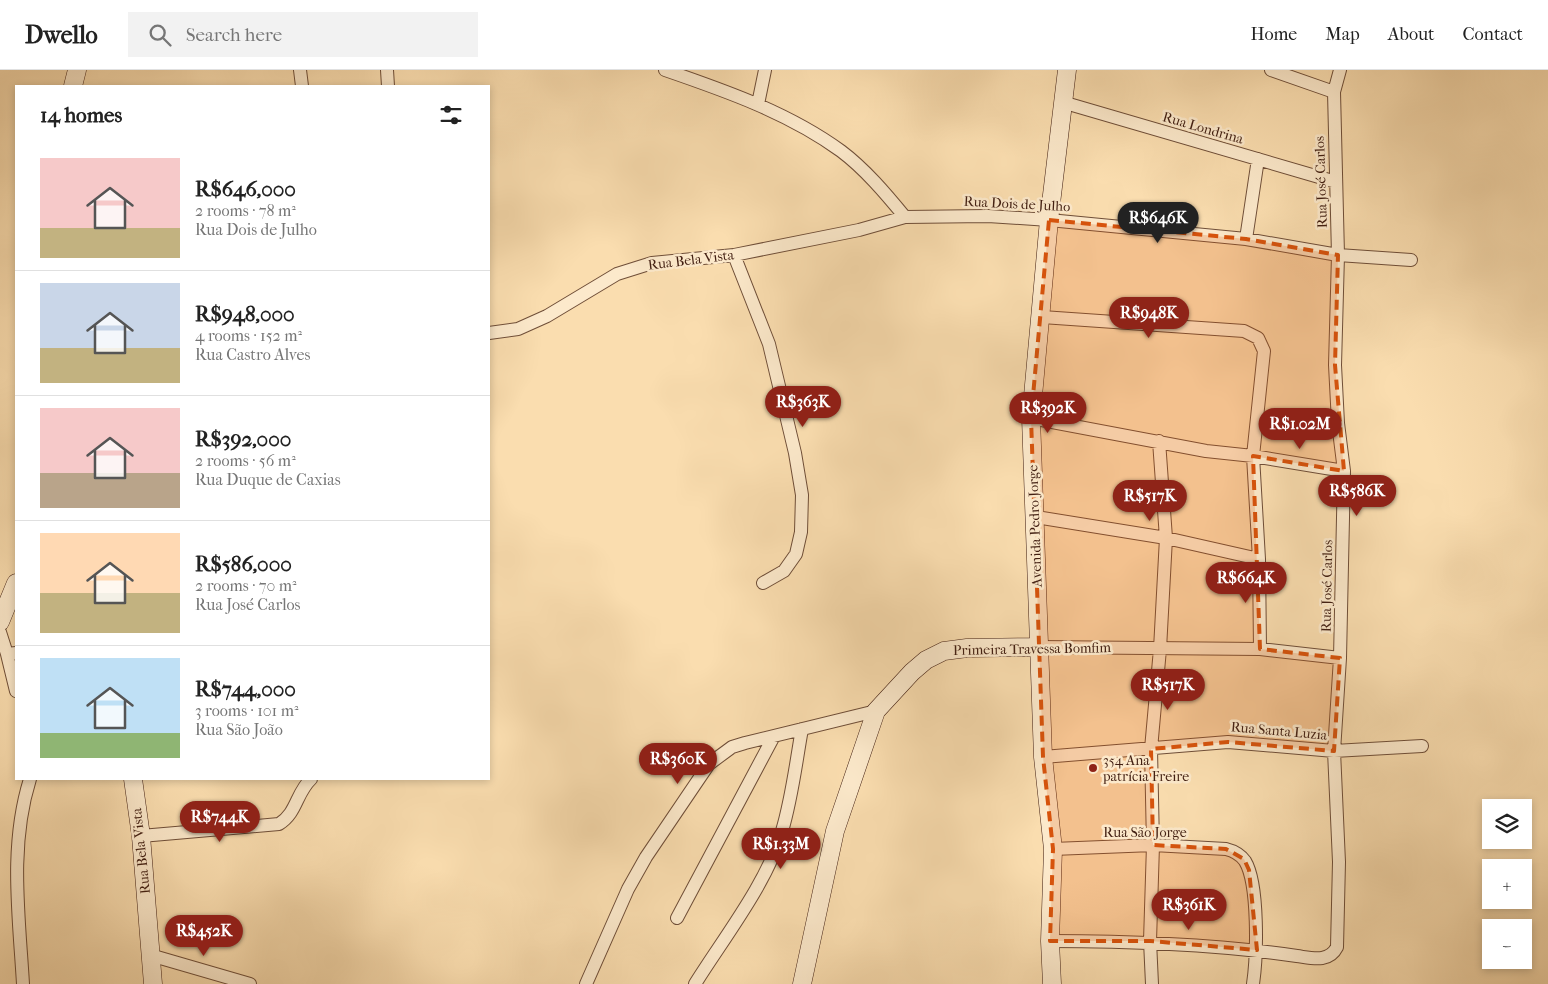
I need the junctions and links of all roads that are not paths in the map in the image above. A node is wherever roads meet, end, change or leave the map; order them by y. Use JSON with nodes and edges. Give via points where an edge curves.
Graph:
{"nodes":[{"id":1,"x":77,"y":70,"type":"edge"},
{"id":2,"x":300,"y":70,"type":"edge"},
{"id":3,"x":387,"y":70,"type":"edge"},
{"id":4,"x":765,"y":70,"type":"edge"},
{"id":5,"x":1067,"y":70,"type":"edge"},
{"id":6,"x":1340,"y":70,"type":"edge"},
{"id":7,"x":671,"y":71,"type":"edge"},
{"id":8,"x":1277,"y":71,"type":"edge"},
{"id":9,"x":73,"y":85,"type":"edge"},
{"id":10,"x":302,"y":85,"type":"edge"},
{"id":11,"x":388,"y":85,"type":"edge"},
{"id":12,"x":1334,"y":92,"type":"junction"},
{"id":13,"x":1062,"y":102,"type":"junction"},
{"id":14,"x":758,"y":104,"type":"junction"},
{"id":15,"x":1258,"y":159,"type":"junction"},
{"id":16,"x":1336,"y":182,"type":"junction"},
{"id":17,"x":904,"y":217,"type":"junction"},
{"id":18,"x":1049,"y":220,"type":"junction"},
{"id":19,"x":1246,"y":239,"type":"junction"},
{"id":20,"x":734,"y":255,"type":"junction"},
{"id":21,"x":1338,"y":255,"type":"junction"},
{"id":22,"x":1411,"y":260,"type":"dead end"},
{"id":23,"x":1042,"y":317,"type":"junction"},
{"id":24,"x":490,"y":333,"type":"edge"},
{"id":25,"x":1031,"y":418,"type":"junction"},
{"id":26,"x":1159,"y":441,"type":"junction"},
{"id":27,"x":1253,"y":456,"type":"junction"},
{"id":28,"x":1344,"y":471,"type":"junction"},
{"id":29,"x":1036,"y":517,"type":"junction"},
{"id":30,"x":1166,"y":538,"type":"junction"},
{"id":31,"x":1259,"y":558,"type":"junction"},
{"id":32,"x":763,"y":583,"type":"dead end"},
{"id":33,"x":15,"y":585,"type":"edge"},
{"id":34,"x":0,"y":622,"type":"edge"},
{"id":35,"x":0,"y":632,"type":"edge"},
{"id":36,"x":1038,"y":647,"type":"junction"},
{"id":37,"x":1160,"y":649,"type":"junction"},
{"id":38,"x":1260,"y":649,"type":"junction"},
{"id":39,"x":12,"y":654,"type":"edge"},
{"id":40,"x":1340,"y":658,"type":"junction"},
{"id":41,"x":15,"y":682,"type":"edge"},
{"id":42,"x":876,"y":711,"type":"junction"},
{"id":43,"x":802,"y":729,"type":"junction"},
{"id":44,"x":774,"y":736,"type":"junction"},
{"id":45,"x":1422,"y":746,"type":"dead end"},
{"id":46,"x":1151,"y":749,"type":"junction"},
{"id":47,"x":1334,"y":751,"type":"junction"},
{"id":48,"x":1043,"y":757,"type":"junction"},
{"id":49,"x":30,"y":780,"type":"edge"},
{"id":50,"x":133,"y":780,"type":"edge"},
{"id":51,"x":309,"y":780,"type":"edge"},
{"id":52,"x":141,"y":836,"type":"junction"},
{"id":53,"x":1153,"y":845,"type":"junction"},
{"id":54,"x":1053,"y":848,"type":"junction"},
{"id":55,"x":677,"y":918,"type":"dead end"},
{"id":56,"x":1050,"y":941,"type":"junction"},
{"id":57,"x":1150,"y":942,"type":"junction"},
{"id":58,"x":1257,"y":950,"type":"junction"},
{"id":59,"x":150,"y":956,"type":"junction"},
{"id":60,"x":23,"y":984,"type":"edge"},
{"id":61,"x":153,"y":984,"type":"edge"},
{"id":62,"x":248,"y":984,"type":"edge"},
{"id":63,"x":586,"y":984,"type":"edge"},
{"id":64,"x":695,"y":984,"type":"edge"},
{"id":65,"x":802,"y":984,"type":"edge"},
{"id":66,"x":1052,"y":984,"type":"edge"},
{"id":67,"x":1152,"y":984,"type":"edge"},
{"id":68,"x":1253,"y":984,"type":"edge"}],
"edges":[{"from":1,"to":9,"type":"street"},
{"from":2,"to":10,"type":"street"},
{"from":3,"to":11,"type":"street"},
{"from":4,"to":14,"type":"street"},
{"from":5,"to":13,"type":"street","name":"Avenida Pedro Jorge"},
{"from":6,"to":12,"type":"street","name":"Rua José Carlos"},
{"from":7,"to":14,"type":"street"},
{"from":8,"to":12,"type":"street"},
{"from":12,"to":16,"type":"street","name":"Rua José Carlos"},
{"from":13,"to":15,"type":"street","name":"Rua Londrina"},
{"from":13,"to":18,"type":"street","name":"Avenida Pedro Jorge"},
{"from":14,"to":17,"type":"street","via":[[811,131],[842,152],[882,190]]},
{"from":15,"to":16,"type":"street","name":"Rua Londrina"},
{"from":15,"to":19,"type":"street"},
{"from":16,"to":21,"type":"street","name":"Rua José Carlos"},
{"from":17,"to":18,"type":"street","name":"Rua Dois de Julho","via":[[988,216]]},
{"from":17,"to":20,"type":"street","name":"Rua Bela Vista","via":[[859,230]]},
{"from":18,"to":19,"type":"street","name":"Rua Dois de Julho"},
{"from":18,"to":23,"type":"street","name":"Avenida Pedro Jorge"},
{"from":19,"to":21,"type":"street","name":"Rua Dois de Julho"},
{"from":20,"to":24,"type":"street","name":"Rua Bela Vista","via":[[652,263],[617,274],[518,329]]},
{"from":20,"to":32,"type":"street","via":[[769,344],[802,495],[801,532],[796,554],[784,572]]},
{"from":21,"to":22,"type":"street","name":"Rua Dois de Julho"},
{"from":21,"to":28,"type":"street","name":"Rua José Carlos","via":[[1335,365]]},
{"from":23,"to":25,"type":"street","name":"Avenida Pedro Jorge"},
{"from":23,"to":27,"type":"street","via":[[1244,331],[1258,338],[1264,351]]},
{"from":25,"to":26,"type":"street"},
{"from":25,"to":29,"type":"street","name":"Avenida Pedro Jorge"},
{"from":26,"to":27,"type":"street"},
{"from":26,"to":30,"type":"street"},
{"from":27,"to":28,"type":"street"},
{"from":27,"to":31,"type":"street"},
{"from":28,"to":40,"type":"street","name":"Rua José Carlos"},
{"from":29,"to":30,"type":"street"},
{"from":29,"to":36,"type":"street","name":"Avenida Pedro Jorge"},
{"from":30,"to":31,"type":"street"},
{"from":30,"to":37,"type":"street"},
{"from":31,"to":38,"type":"street"},
{"from":33,"to":34,"type":"street"},
{"from":35,"to":39,"type":"street"},
{"from":36,"to":37,"type":"street","name":"Primeira Travessa Bomfim"},
{"from":36,"to":42,"type":"street","name":"Primeira Travessa Bomfim","via":[[944,651],[912,672]]},
{"from":36,"to":48,"type":"street","name":"Avenida Pedro Jorge"},
{"from":37,"to":38,"type":"street","name":"Primeira Travessa Bomfim"},
{"from":37,"to":46,"type":"street"},
{"from":38,"to":40,"type":"street","name":"Primeira Travessa Bomfim"},
{"from":39,"to":41,"type":"street"},
{"from":40,"to":47,"type":"street","name":"Rua José Carlos"},
{"from":42,"to":43,"type":"street"},
{"from":42,"to":65,"type":"street","via":[[835,831]]},
{"from":43,"to":44,"type":"street"},
{"from":43,"to":64,"type":"street","via":[[779,840],[749,898]]},
{"from":44,"to":55,"type":"street"},
{"from":44,"to":63,"type":"street","via":[[732,747],[709,764],[628,889]]},
{"from":45,"to":47,"type":"street","name":"Rua Santa Luzia"},
{"from":46,"to":47,"type":"street","name":"Rua Santa Luzia","via":[[1228,742]]},
{"from":46,"to":48,"type":"street","name":"Rua Santa Luzia"},
{"from":46,"to":53,"type":"street"},
{"from":47,"to":58,"type":"street","name":"Rua José Carlos","via":[[1339,862],[1338,937],[1334,952],[1327,958],[1315,959]]},
{"from":48,"to":54,"type":"street","name":"Avenida Pedro Jorge"},
{"from":49,"to":60,"type":"street","via":[[18,833],[16,871]]},
{"from":50,"to":52,"type":"street","name":"Rua Bela Vista"},
{"from":51,"to":52,"type":"street","via":[[302,787],[293,811],[279,824]]},
{"from":52,"to":59,"type":"street","name":"Rua Bela Vista"},
{"from":53,"to":54,"type":"street","name":"Rua São Jorge"},
{"from":53,"to":57,"type":"street"},
{"from":53,"to":58,"type":"street","name":"Rua São Jorge","via":[[1237,852],[1249,870]]},
{"from":54,"to":56,"type":"street","name":"Avenida Pedro Jorge"},
{"from":56,"to":57,"type":"street"},
{"from":56,"to":66,"type":"street","name":"Avenida Pedro Jorge"},
{"from":57,"to":58,"type":"street"},
{"from":57,"to":67,"type":"street"},
{"from":58,"to":68,"type":"street"},
{"from":59,"to":61,"type":"street","name":"Rua Bela Vista"},
{"from":59,"to":62,"type":"street"}]}
